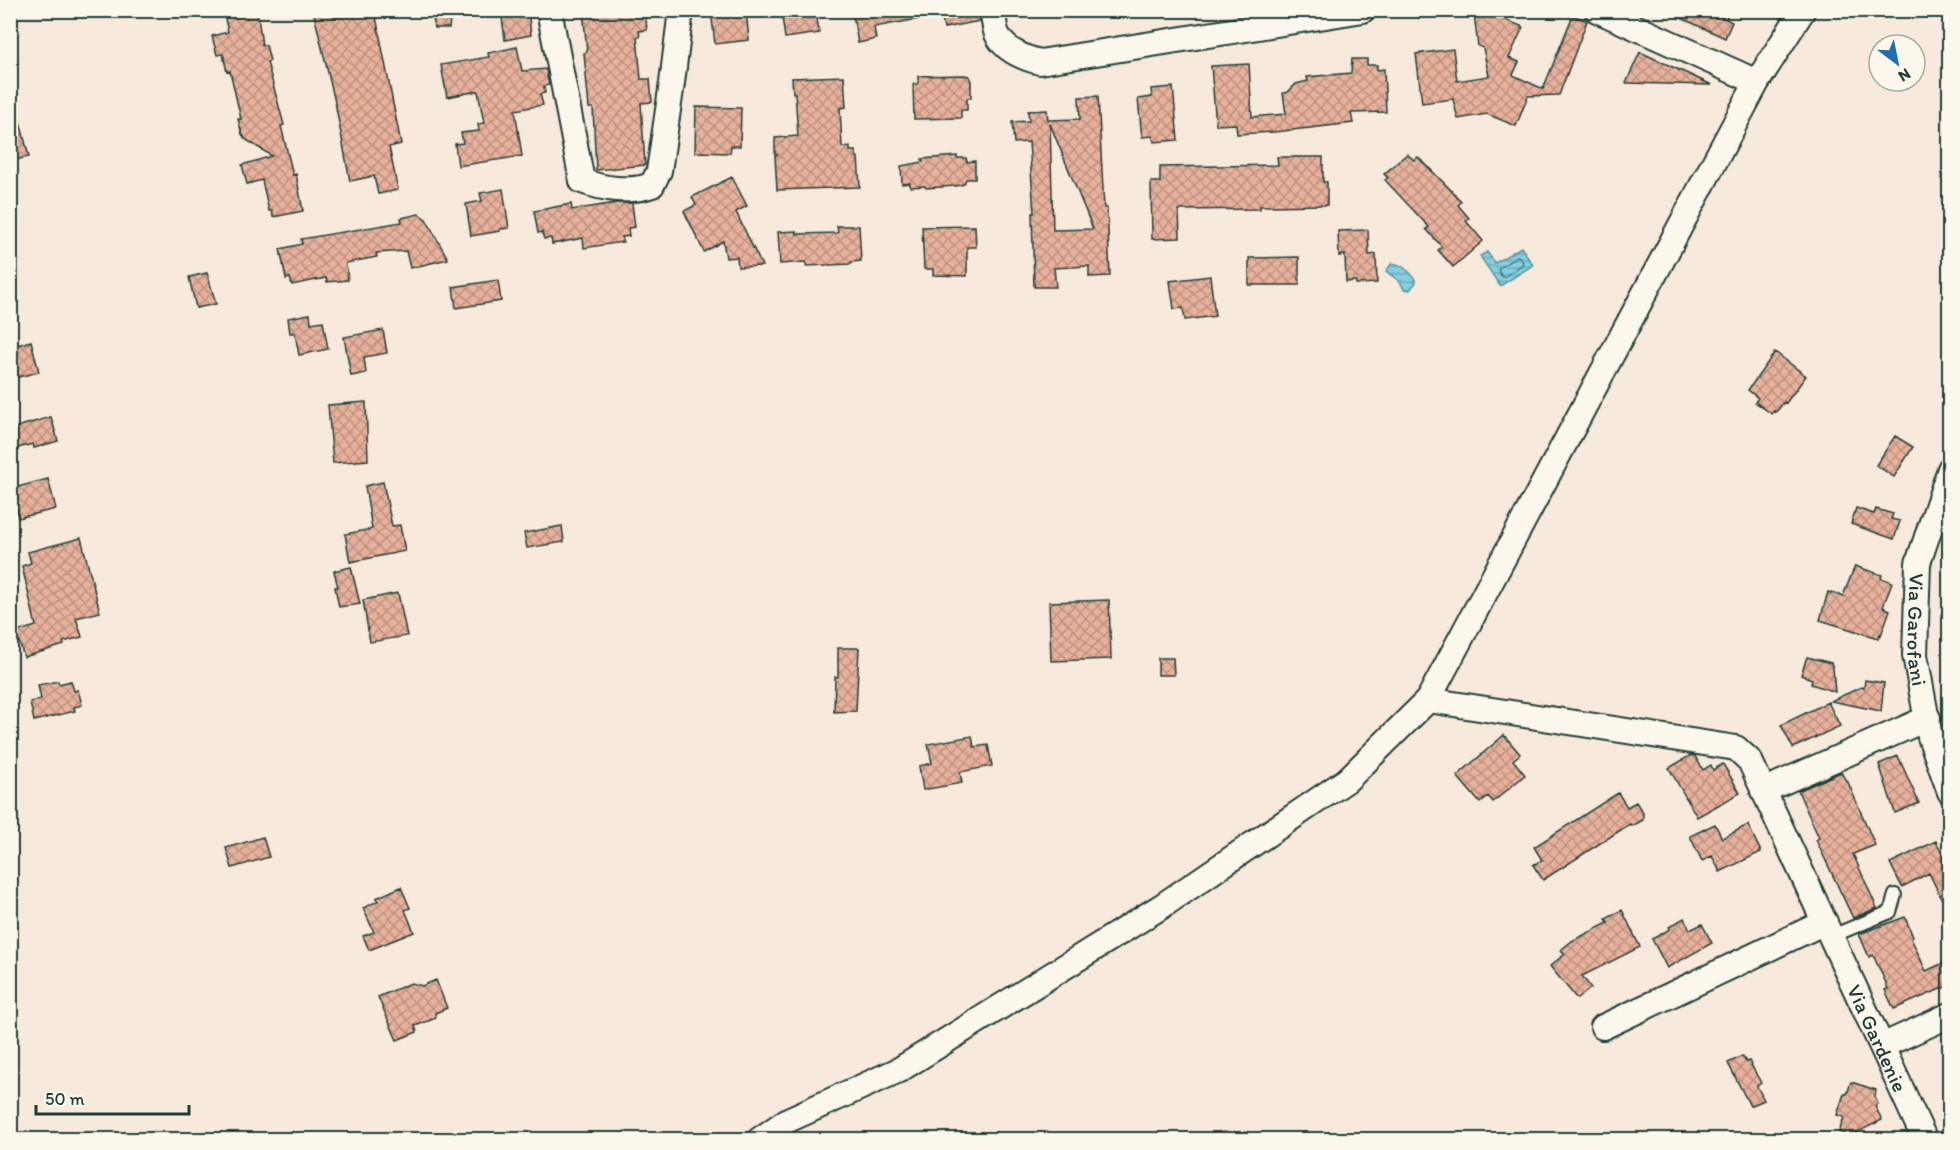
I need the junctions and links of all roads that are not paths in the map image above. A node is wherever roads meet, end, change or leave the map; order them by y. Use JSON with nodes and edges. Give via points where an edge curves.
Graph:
{"nodes":[{"id":1,"x":549,"y":10,"type":"edge"},
{"id":2,"x":681,"y":10,"type":"edge"},
{"id":3,"x":992,"y":10,"type":"edge"},
{"id":4,"x":1363,"y":10,"type":"edge"},
{"id":5,"x":1597,"y":10,"type":"edge"},
{"id":6,"x":1803,"y":10,"type":"edge"},
{"id":7,"x":1757,"y":82,"type":"junction"},
{"id":8,"x":1950,"y":469,"type":"edge"},
{"id":9,"x":1428,"y":700,"type":"junction"},
{"id":10,"x":1928,"y":718,"type":"junction"},
{"id":11,"x":1763,"y":791,"type":"junction"},
{"id":12,"x":1950,"y":792,"type":"edge"},
{"id":13,"x":1895,"y":895,"type":"dead end"},
{"id":14,"x":1828,"y":929,"type":"junction"},
{"id":15,"x":1950,"y":1015,"type":"edge"},
{"id":16,"x":1603,"y":1027,"type":"dead end"},
{"id":17,"x":1882,"y":1046,"type":"junction"},
{"id":18,"x":759,"y":1140,"type":"edge"},
{"id":19,"x":1926,"y":1140,"type":"edge"}],
"edges":[{"from":1,"to":2,"type":"street","via":[[582,181],[598,187],[640,189],[652,185],[659,171]]},
{"from":3,"to":4,"type":"street","via":[[998,35],[1008,47],[1024,58],[1040,62]]},
{"from":5,"to":7,"type":"street"},
{"from":6,"to":7,"type":"street"},
{"from":7,"to":9,"type":"street"},
{"from":8,"to":10,"type":"street","name":"Via Garofani","via":[[1918,563],[1915,655]]},
{"from":9,"to":11,"type":"street","name":"Via Gardenie","via":[[1736,748],[1750,761]]},
{"from":9,"to":18,"type":"street","via":[[1347,780],[1162,906],[899,1070],[788,1120]]},
{"from":10,"to":11,"type":"street"},
{"from":10,"to":12,"type":"street","name":"Via Garofani","via":[[1930,737]]},
{"from":11,"to":14,"type":"street","name":"Via Gardenie"},
{"from":13,"to":14,"type":"lane","via":[[1890,912]]},
{"from":14,"to":16,"type":"street"},
{"from":14,"to":17,"type":"street","name":"Via Gardenie"},
{"from":15,"to":17,"type":"street"},
{"from":17,"to":19,"type":"street","name":"Via Gardenie"}]}
